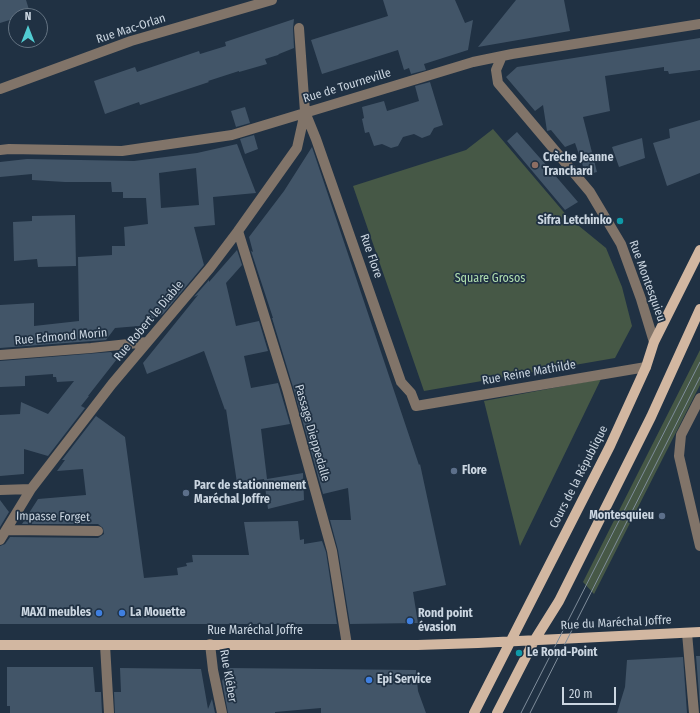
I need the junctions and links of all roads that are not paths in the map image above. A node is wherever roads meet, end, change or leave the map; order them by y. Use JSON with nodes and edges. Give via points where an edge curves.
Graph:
{"nodes":[{"id":1,"x":272,"y":0,"type":"edge"},
{"id":2,"x":700,"y":24,"type":"edge"},
{"id":3,"x":299,"y":28,"type":"dead end"},
{"id":4,"x":502,"y":56,"type":"junction"},
{"id":5,"x":0,"y":89,"type":"edge"},
{"id":6,"x":305,"y":112,"type":"junction"},
{"id":7,"x":0,"y":150,"type":"edge"},
{"id":8,"x":238,"y":231,"type":"junction"},
{"id":9,"x":700,"y":250,"type":"edge"},
{"id":10,"x":700,"y":309,"type":"edge"},
{"id":11,"x":147,"y":342,"type":"junction"},
{"id":12,"x":654,"y":342,"type":"junction"},
{"id":13,"x":0,"y":355,"type":"edge"},
{"id":14,"x":646,"y":367,"type":"junction"},
{"id":15,"x":700,"y":398,"type":"edge"},
{"id":16,"x":416,"y":406,"type":"joint"},
{"id":17,"x":31,"y":489,"type":"junction"},
{"id":18,"x":0,"y":490,"type":"edge"},
{"id":19,"x":7,"y":530,"type":"junction"},
{"id":20,"x":98,"y":531,"type":"dead end"},
{"id":21,"x":0,"y":540,"type":"edge"},
{"id":22,"x":700,"y":546,"type":"edge"},
{"id":23,"x":700,"y":632,"type":"edge"},
{"id":24,"x":687,"y":633,"type":"junction"},
{"id":25,"x":534,"y":641,"type":"junction"},
{"id":26,"x":510,"y":642,"type":"junction"},
{"id":27,"x":210,"y":644,"type":"junction"},
{"id":28,"x":347,"y":644,"type":"junction"},
{"id":29,"x":0,"y":645,"type":"edge"},
{"id":30,"x":105,"y":645,"type":"junction"},
{"id":31,"x":109,"y":713,"type":"edge"},
{"id":32,"x":222,"y":713,"type":"edge"},
{"id":33,"x":474,"y":713,"type":"edge"},
{"id":34,"x":496,"y":713,"type":"edge"},
{"id":35,"x":694,"y":713,"type":"edge"}],
"edges":[{"from":1,"to":5,"type":"street","name":"Rue Mac-Orlan","via":[[131,41]]},
{"from":2,"to":4,"type":"street","name":"Rue de Tourneville"},
{"from":3,"to":6,"type":"street"},
{"from":4,"to":6,"type":"street","name":"Rue de Tourneville","via":[[473,62]]},
{"from":4,"to":12,"type":"street","name":"Rue Montesquieu","via":[[496,70],[498,83],[590,192],[621,244]]},
{"from":6,"to":7,"type":"street","name":"Rue de Tourneville","via":[[232,135],[122,151]]},
{"from":6,"to":8,"type":"street","name":"Rue Robert le Diable","via":[[297,148]]},
{"from":6,"to":16,"type":"street","name":"Rue Flore","via":[[401,382],[411,394]]},
{"from":8,"to":11,"type":"street","name":"Rue Robert le Diable"},
{"from":8,"to":28,"type":"street","name":"Passage Dieppedalle","via":[[287,389],[332,551]]},
{"from":9,"to":12,"type":"main road","name":"Cours de la République"},
{"from":10,"to":25,"type":"main road","via":[[648,424],[559,601]]},
{"from":11,"to":13,"type":"street","name":"Rue Edmond Morin"},
{"from":11,"to":17,"type":"street","name":"Rue Robert le Diable"},
{"from":12,"to":14,"type":"main road","name":"Cours de la République"},
{"from":14,"to":16,"type":"street","name":"Rue Reine Mathilde"},
{"from":14,"to":26,"type":"main road","name":"Cours de la République","via":[[610,446]]},
{"from":15,"to":22,"type":"street","via":[[682,435],[678,456]]},
{"from":17,"to":18,"type":"street"},
{"from":17,"to":19,"type":"street","name":"Rue Robert le Diable"},
{"from":19,"to":20,"type":"street","name":"Impasse Forget"},
{"from":19,"to":21,"type":"street","name":"Rue Robert le Diable"},
{"from":23,"to":24,"type":"main road","name":"Rue du Maréchal Joffre"},
{"from":24,"to":25,"type":"main road","name":"Rue du Maréchal Joffre"},
{"from":24,"to":35,"type":"street"},
{"from":25,"to":26,"type":"main road","name":"Rue du Maréchal Joffre"},
{"from":25,"to":34,"type":"main road"},
{"from":26,"to":28,"type":"main road","name":"Rue Maréchal Joffre"},
{"from":26,"to":33,"type":"main road","name":"Cours de la République"},
{"from":27,"to":28,"type":"main road","name":"Rue Maréchal Joffre"},
{"from":27,"to":30,"type":"main road","name":"Rue Maréchal Joffre"},
{"from":27,"to":32,"type":"street","name":"Rue Kléber"},
{"from":29,"to":30,"type":"main road","name":"Rue Maréchal Joffre"},
{"from":30,"to":31,"type":"street"}]}
